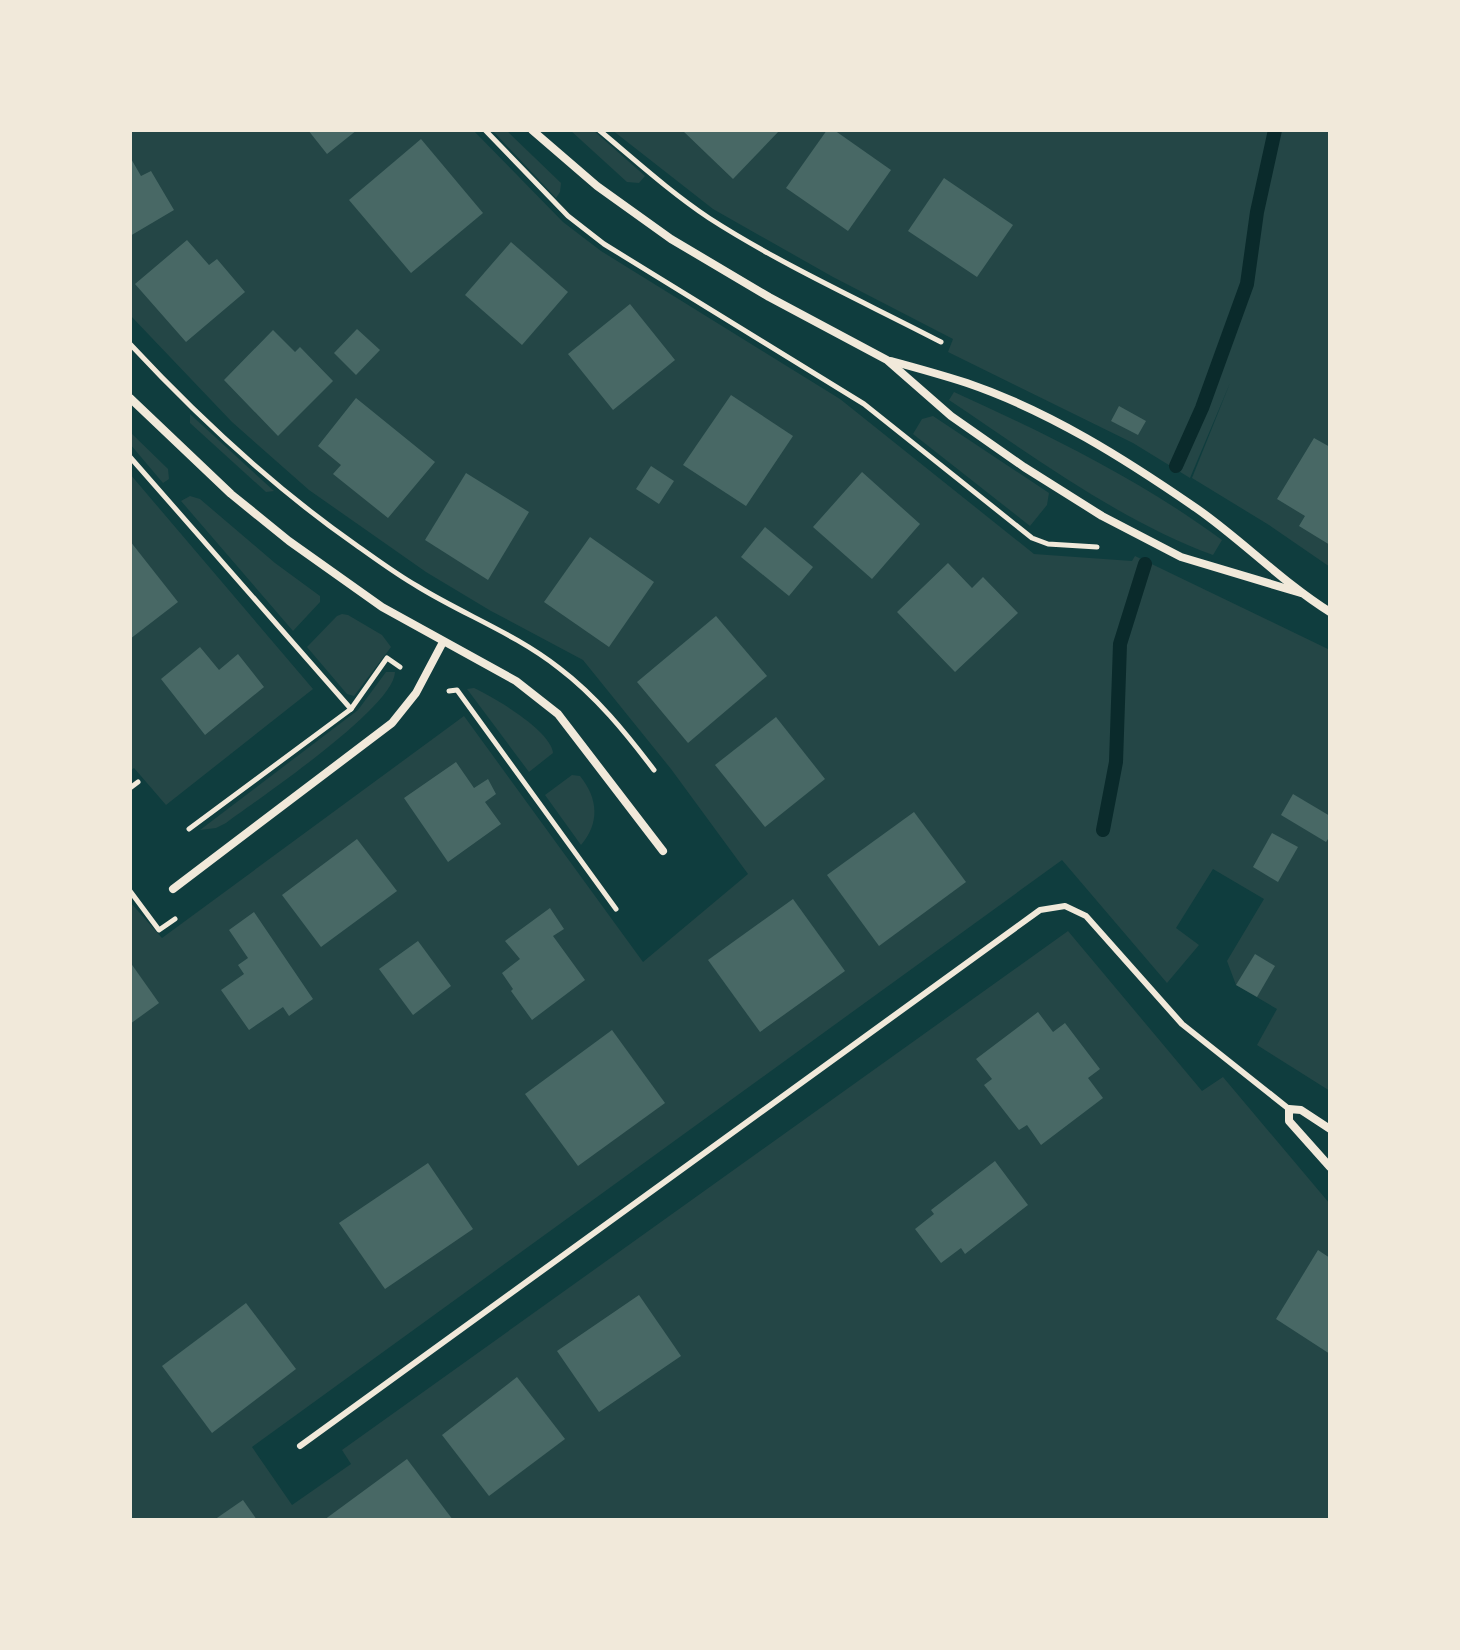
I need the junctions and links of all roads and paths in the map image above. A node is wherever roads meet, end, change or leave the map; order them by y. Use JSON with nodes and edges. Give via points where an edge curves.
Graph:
{"nodes":[{"id":1,"x":485,"y":130,"type":"edge"},
{"id":2,"x":532,"y":130,"type":"edge"},
{"id":3,"x":130,"y":344,"type":"edge"},
{"id":4,"x":887,"y":360,"type":"junction"},
{"id":5,"x":130,"y":398,"type":"edge"},
{"id":6,"x":130,"y":457,"type":"edge"},
{"id":7,"x":1108,"y":548,"type":"dead end"},
{"id":8,"x":1301,"y":593,"type":"junction"},
{"id":9,"x":1330,"y":612,"type":"edge"},
{"id":10,"x":443,"y":642,"type":"junction"},
{"id":11,"x":422,"y":682,"type":"junction"},
{"id":12,"x":351,"y":709,"type":"junction"},
{"id":13,"x":654,"y":770,"type":"dead end"},
{"id":14,"x":138,"y":782,"type":"dead end"},
{"id":15,"x":130,"y":788,"type":"edge"},
{"id":16,"x":189,"y":829,"type":"dead end"},
{"id":17,"x":663,"y":851,"type":"dead end"},
{"id":18,"x":173,"y":889,"type":"dead end"},
{"id":19,"x":131,"y":894,"type":"edge"},
{"id":20,"x":616,"y":909,"type":"dead end"},
{"id":21,"x":185,"y":911,"type":"dead end"},
{"id":22,"x":1289,"y":1109,"type":"junction"},
{"id":23,"x":1330,"y":1129,"type":"edge"},
{"id":24,"x":1330,"y":1167,"type":"edge"},
{"id":25,"x":300,"y":1446,"type":"dead end"}],
"edges":[{"from":1,"to":7,"type":"path","via":[[568,216],[604,244],[864,404],[1032,538]]},
{"from":2,"to":4,"type":"street","via":[[671,239]]},
{"from":3,"to":13,"type":"path","via":[[237,450],[355,544],[417,587],[559,668],[590,695]]},
{"from":4,"to":8,"type":"street","via":[[969,383],[1046,417],[1128,463],[1255,552]]},
{"from":4,"to":8,"type":"street","via":[[951,416],[1102,516],[1181,557]]},
{"from":5,"to":10,"type":"street","via":[[289,541],[382,607]]},
{"from":6,"to":12,"type":"path"},
{"from":8,"to":9,"type":"street"},
{"from":10,"to":11,"type":"street"},
{"from":10,"to":17,"type":"street","via":[[516,681],[558,714]]},
{"from":11,"to":12,"type":"path","via":[[387,658]]},
{"from":11,"to":18,"type":"street","via":[[392,723]]},
{"from":11,"to":20,"type":"path","via":[[442,696],[457,690]]},
{"from":12,"to":16,"type":"path"},
{"from":14,"to":15,"type":"path"},
{"from":19,"to":21,"type":"path","via":[[159,930]]},
{"from":22,"to":23,"type":"street","via":[[1301,1110]]},
{"from":22,"to":24,"type":"street","via":[[1289,1121]]},
{"from":22,"to":25,"type":"lane","via":[[1182,1024],[1086,916],[1065,906],[1040,910]]}]}
